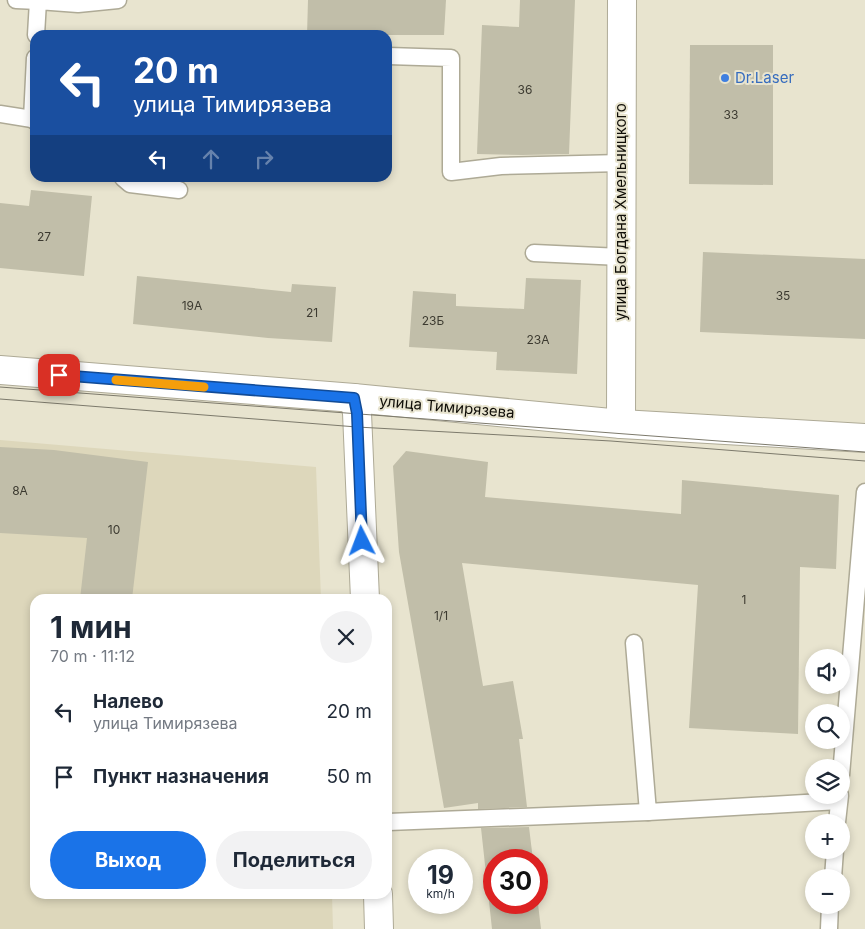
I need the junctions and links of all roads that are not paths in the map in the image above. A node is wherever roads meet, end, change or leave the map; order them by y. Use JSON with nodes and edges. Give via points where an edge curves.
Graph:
{"nodes":[{"id":1,"x":16,"y":0,"type":"edge"},
{"id":2,"x":118,"y":0,"type":"edge"},
{"id":3,"x":622,"y":0,"type":"edge"},
{"id":4,"x":38,"y":1,"type":"edge"},
{"id":5,"x":36,"y":30,"type":"edge"},
{"id":6,"x":392,"y":56,"type":"edge"},
{"id":7,"x":0,"y":114,"type":"edge"},
{"id":8,"x":30,"y":119,"type":"edge"},
{"id":9,"x":620,"y":163,"type":"junction"},
{"id":10,"x":128,"y":182,"type":"edge"},
{"id":11,"x":179,"y":190,"type":"dead end"},
{"id":12,"x":534,"y":253,"type":"dead end"},
{"id":13,"x":621,"y":257,"type":"junction"},
{"id":14,"x":0,"y":370,"type":"edge"},
{"id":15,"x":354,"y":398,"type":"junction"},
{"id":16,"x":621,"y":424,"type":"junction"},
{"id":17,"x":865,"y":438,"type":"edge"},
{"id":18,"x":865,"y":492,"type":"edge"},
{"id":19,"x":365,"y":594,"type":"edge"},
{"id":20,"x":634,"y":643,"type":"dead end"},
{"id":21,"x":842,"y":759,"type":"edge"},
{"id":22,"x":805,"y":800,"type":"edge"},
{"id":23,"x":648,"y":812,"type":"junction"},
{"id":24,"x":392,"y":822,"type":"edge"},
{"id":25,"x":378,"y":899,"type":"edge"},
{"id":26,"x":829,"y":914,"type":"edge"},
{"id":27,"x":379,"y":929,"type":"edge"},
{"id":28,"x":828,"y":929,"type":"edge"}],
"edges":[{"from":1,"to":4,"type":"lane"},
{"from":2,"to":4,"type":"lane","via":[[78,4]]},
{"from":3,"to":9,"type":"street","name":"улица Богдана Хмельницкого"},
{"from":4,"to":5,"type":"lane"},
{"from":6,"to":9,"type":"lane","via":[[452,58],[451,172],[501,166]]},
{"from":7,"to":8,"type":"lane"},
{"from":9,"to":13,"type":"street","name":"улица Богдана Хмельницкого"},
{"from":10,"to":11,"type":"lane"},
{"from":12,"to":13,"type":"lane"},
{"from":13,"to":16,"type":"street","name":"улица Богдана Хмельницкого"},
{"from":14,"to":15,"type":"street","name":"улица Тимирязева"},
{"from":15,"to":16,"type":"street","name":"улица Тимирязева"},
{"from":15,"to":19,"type":"street"},
{"from":16,"to":17,"type":"street","name":"улица Тимирязева"},
{"from":18,"to":21,"type":"lane"},
{"from":20,"to":23,"type":"lane"},
{"from":22,"to":23,"type":"lane"},
{"from":23,"to":24,"type":"lane"},
{"from":25,"to":27,"type":"street"},
{"from":26,"to":28,"type":"lane"}]}
